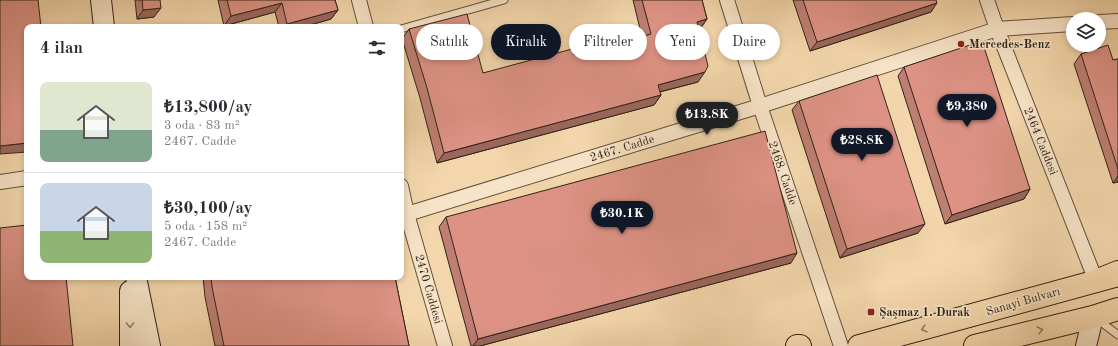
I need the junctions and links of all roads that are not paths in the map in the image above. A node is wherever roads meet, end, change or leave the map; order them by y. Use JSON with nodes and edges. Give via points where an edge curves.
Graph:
{"nodes":[{"id":1,"x":101,"y":0,"type":"edge"},
{"id":2,"x":359,"y":0,"type":"edge"},
{"id":3,"x":504,"y":0,"type":"edge"},
{"id":4,"x":727,"y":0,"type":"edge"},
{"id":5,"x":987,"y":0,"type":"edge"},
{"id":6,"x":1118,"y":21,"type":"edge"},
{"id":7,"x":1106,"y":22,"type":"edge"},
{"id":8,"x":104,"y":24,"type":"edge"},
{"id":9,"x":365,"y":24,"type":"edge"},
{"id":10,"x":1066,"y":24,"type":"edge"},
{"id":11,"x":404,"y":27,"type":"edge"},
{"id":12,"x":996,"y":29,"type":"junction"},
{"id":13,"x":760,"y":106,"type":"junction"},
{"id":14,"x":24,"y":178,"type":"edge"},
{"id":15,"x":0,"y":182,"type":"edge"},
{"id":16,"x":404,"y":200,"type":"edge"},
{"id":17,"x":407,"y":214,"type":"junction"},
{"id":18,"x":1118,"y":272,"type":"edge"},
{"id":19,"x":1118,"y":275,"type":"edge"},
{"id":20,"x":130,"y":280,"type":"edge"},
{"id":21,"x":137,"y":280,"type":"edge"},
{"id":22,"x":1096,"y":281,"type":"junction"},
{"id":23,"x":1118,"y":309,"type":"edge"},
{"id":24,"x":1093,"y":317,"type":"junction"},
{"id":25,"x":1118,"y":335,"type":"edge"},
{"id":26,"x":130,"y":346,"type":"edge"},
{"id":27,"x":150,"y":346,"type":"edge"},
{"id":28,"x":445,"y":346,"type":"edge"},
{"id":29,"x":797,"y":346,"type":"edge"},
{"id":30,"x":800,"y":346,"type":"edge"},
{"id":31,"x":841,"y":346,"type":"edge"},
{"id":32,"x":859,"y":346,"type":"edge"},
{"id":33,"x":975,"y":346,"type":"edge"},
{"id":34,"x":1086,"y":346,"type":"edge"}],
"edges":[{"from":1,"to":8,"type":"street"},
{"from":2,"to":9,"type":"street"},
{"from":3,"to":11,"type":"lane"},
{"from":4,"to":13,"type":"street","name":"2468. Cadde"},
{"from":5,"to":12,"type":"street","name":"2464 Caddesi"},
{"from":6,"to":7,"type":"street"},
{"from":10,"to":12,"type":"street","name":"2467. Cadde"},
{"from":12,"to":13,"type":"street","name":"2467. Cadde"},
{"from":12,"to":22,"type":"street","name":"2464 Caddesi"},
{"from":13,"to":17,"type":"street","name":"2467. Cadde"},
{"from":13,"to":31,"type":"street","name":"2468. Cadde"},
{"from":14,"to":15,"type":"street"},
{"from":16,"to":17,"type":"street","name":"2470 Caddesi"},
{"from":17,"to":28,"type":"street","name":"2470 Caddesi"},
{"from":18,"to":22,"type":"main road"},
{"from":19,"to":22,"type":"main road","name":"Sanayi Bulvarı"},
{"from":20,"to":26,"type":"street","one_way":true},
{"from":21,"to":27,"type":"street"},
{"from":22,"to":32,"type":"main road","name":"Sanayi Bulvarı","one_way":true},
{"from":23,"to":24,"type":"main road"},
{"from":24,"to":25,"type":"lane"},
{"from":33,"to":24,"type":"main road","one_way":true},
{"from":24,"to":34,"type":"street"},
{"from":29,"to":30,"type":"main road"}]}
